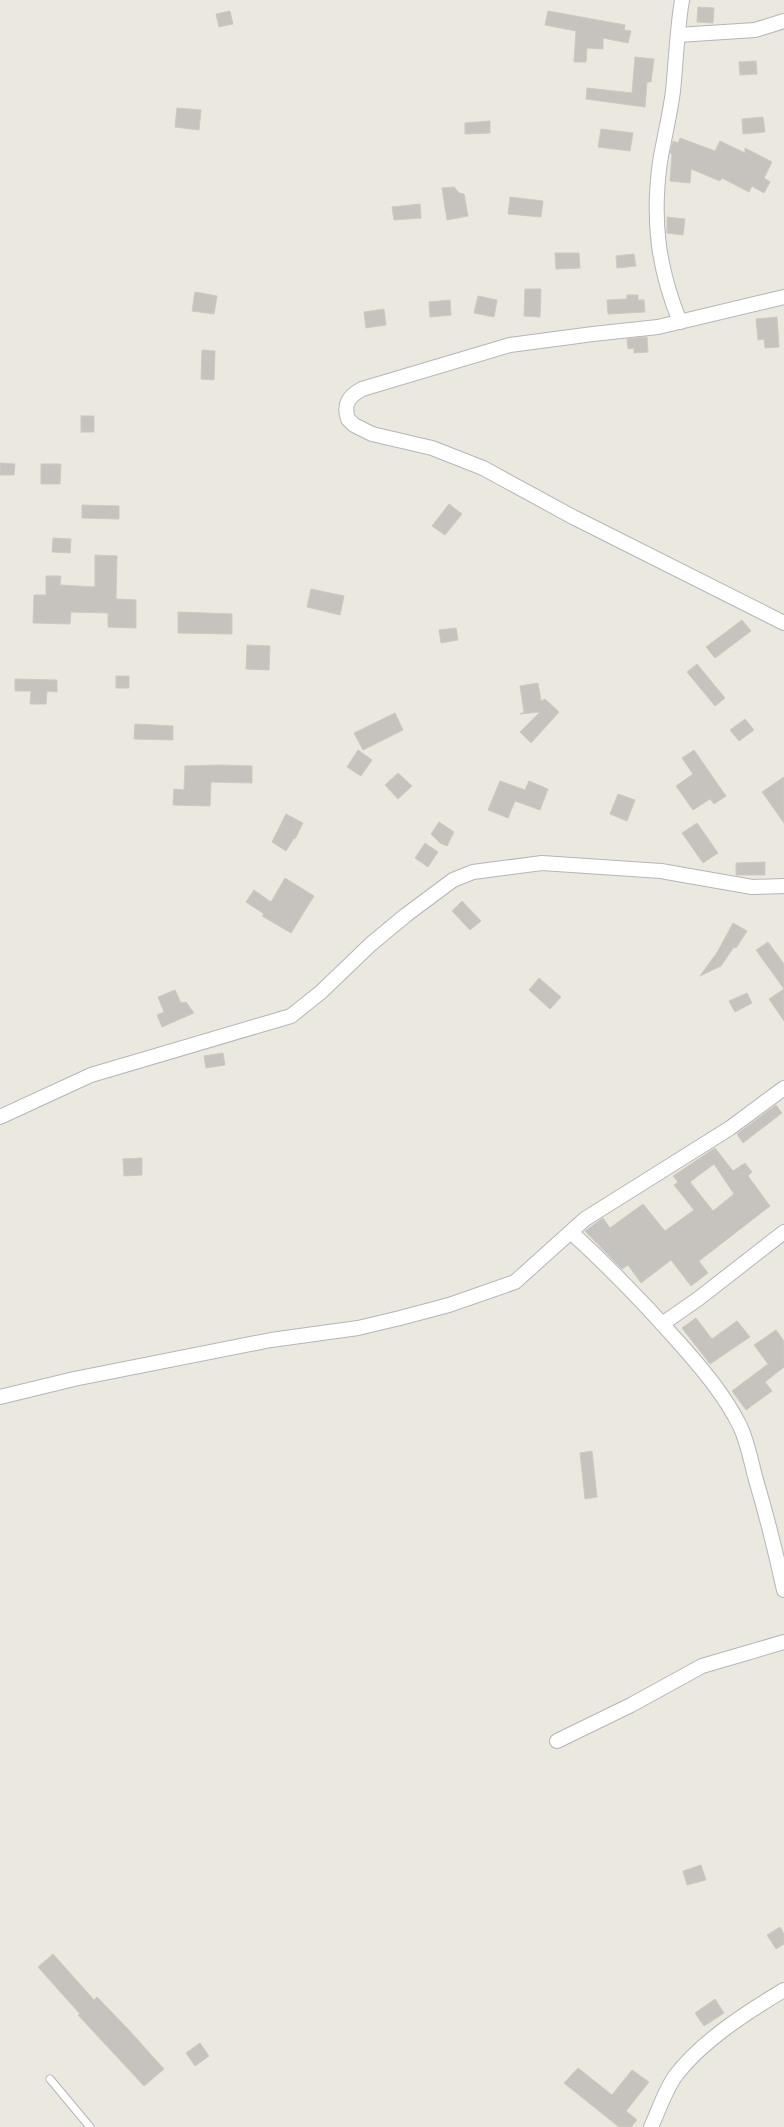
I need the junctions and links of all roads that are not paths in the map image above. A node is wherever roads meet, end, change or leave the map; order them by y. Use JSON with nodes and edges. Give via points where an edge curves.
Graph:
{"nodes":[{"id":1,"x":682,"y":0,"type":"edge"},
{"id":2,"x":784,"y":21,"type":"edge"},
{"id":3,"x":678,"y":35,"type":"junction"},
{"id":4,"x":784,"y":297,"type":"edge"},
{"id":5,"x":680,"y":322,"type":"junction"},
{"id":6,"x":784,"y":623,"type":"edge"},
{"id":7,"x":784,"y":886,"type":"edge"},
{"id":8,"x":784,"y":1088,"type":"edge"},
{"id":9,"x":0,"y":1117,"type":"edge"},
{"id":10,"x":570,"y":1232,"type":"junction"},
{"id":11,"x":784,"y":1232,"type":"edge"},
{"id":12,"x":662,"y":1324,"type":"junction"},
{"id":13,"x":0,"y":1397,"type":"edge"},
{"id":14,"x":784,"y":1590,"type":"edge"},
{"id":15,"x":784,"y":1642,"type":"edge"},
{"id":16,"x":557,"y":1741,"type":"dead end"},
{"id":17,"x":784,"y":1990,"type":"edge"},
{"id":18,"x":50,"y":2079,"type":"dead end"},
{"id":19,"x":90,"y":2127,"type":"edge"},
{"id":20,"x":651,"y":2127,"type":"edge"}],
"edges":[{"from":1,"to":3,"type":"street"},
{"from":2,"to":3,"type":"street","via":[[755,30]]},
{"from":3,"to":5,"type":"street","via":[[672,99],[660,162],[657,221],[663,273]]},
{"from":4,"to":5,"type":"street"},
{"from":5,"to":6,"type":"street","via":[[494,349],[362,389],[348,399],[346,413],[354,425],[372,434],[432,448],[483,468]]},
{"from":7,"to":9,"type":"street","via":[[752,887],[661,871],[542,863],[473,872],[453,880],[406,915],[291,1016],[92,1075]]},
{"from":8,"to":10,"type":"street","via":[[730,1128],[585,1219]]},
{"from":10,"to":12,"type":"street","via":[[616,1274]]},
{"from":10,"to":13,"type":"street","via":[[515,1282],[449,1305],[358,1328],[271,1340]]},
{"from":11,"to":12,"type":"street"},
{"from":12,"to":14,"type":"street","via":[[724,1398],[740,1428],[765,1509]]},
{"from":15,"to":16,"type":"street","via":[[702,1666]]},
{"from":17,"to":20,"type":"street","via":[[741,2017],[687,2064],[666,2092]]},
{"from":18,"to":19,"type":"lane"}]}
